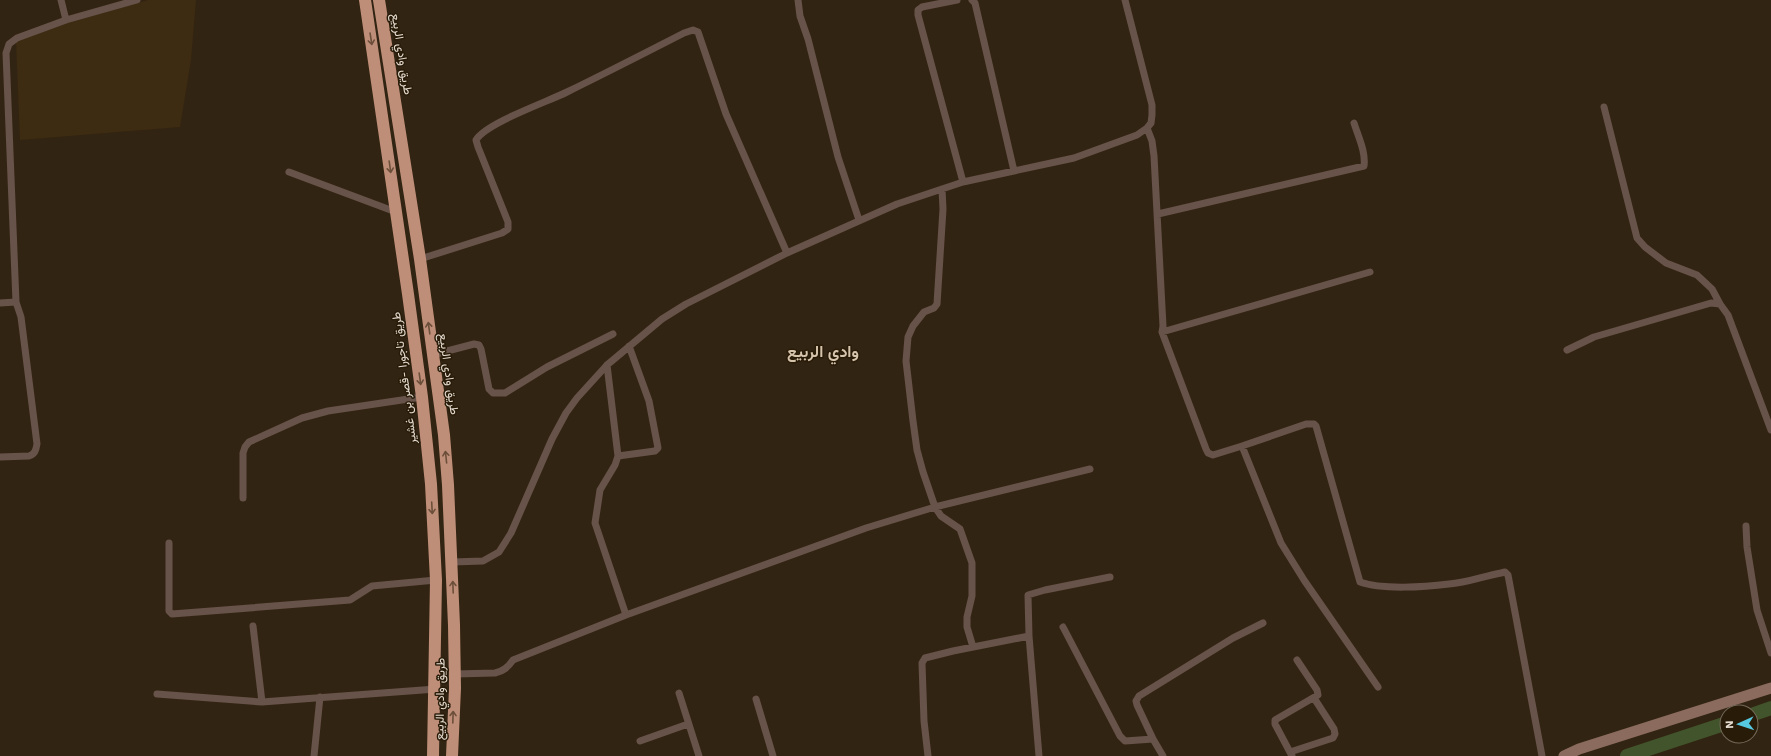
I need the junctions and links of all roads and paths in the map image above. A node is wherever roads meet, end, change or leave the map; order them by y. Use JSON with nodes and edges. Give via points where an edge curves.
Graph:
{"nodes":[{"id":1,"x":61,"y":0,"type":"edge"},
{"id":2,"x":137,"y":0,"type":"edge"},
{"id":3,"x":365,"y":0,"type":"edge"},
{"id":4,"x":379,"y":0,"type":"edge"},
{"id":5,"x":798,"y":0,"type":"edge"},
{"id":6,"x":957,"y":0,"type":"edge"},
{"id":7,"x":972,"y":0,"type":"edge"},
{"id":8,"x":1125,"y":0,"type":"edge"},
{"id":9,"x":66,"y":20,"type":"junction"},
{"id":10,"x":1604,"y":107,"type":"dead end"},
{"id":11,"x":1354,"y":123,"type":"dead end"},
{"id":12,"x":1147,"y":128,"type":"junction"},
{"id":13,"x":1014,"y":171,"type":"junction"},
{"id":14,"x":289,"y":172,"type":"dead end"},
{"id":15,"x":963,"y":182,"type":"junction"},
{"id":16,"x":942,"y":189,"type":"junction"},
{"id":17,"x":396,"y":212,"type":"junction"},
{"id":18,"x":1158,"y":214,"type":"junction"},
{"id":19,"x":859,"y":220,"type":"junction"},
{"id":20,"x":787,"y":253,"type":"junction"},
{"id":21,"x":420,"y":259,"type":"junction"},
{"id":22,"x":1370,"y":272,"type":"dead end"},
{"id":23,"x":16,"y":302,"type":"junction"},
{"id":24,"x":0,"y":303,"type":"edge"},
{"id":25,"x":1720,"y":304,"type":"junction"},
{"id":26,"x":1162,"y":332,"type":"junction"},
{"id":27,"x":612,"y":334,"type":"dead end"},
{"id":28,"x":628,"y":346,"type":"junction"},
{"id":29,"x":1567,"y":350,"type":"dead end"},
{"id":30,"x":432,"y":355,"type":"junction"},
{"id":31,"x":607,"y":365,"type":"junction"},
{"id":32,"x":422,"y":397,"type":"junction"},
{"id":33,"x":1771,"y":430,"type":"edge"},
{"id":34,"x":1242,"y":446,"type":"junction"},
{"id":35,"x":618,"y":456,"type":"junction"},
{"id":36,"x":0,"y":457,"type":"edge"},
{"id":37,"x":1090,"y":469,"type":"dead end"},
{"id":38,"x":243,"y":498,"type":"dead end"},
{"id":39,"x":935,"y":507,"type":"junction"},
{"id":40,"x":1746,"y":526,"type":"dead end"},
{"id":41,"x":169,"y":544,"type":"dead end"},
{"id":42,"x":452,"y":562,"type":"junction"},
{"id":43,"x":1110,"y":577,"type":"dead end"},
{"id":44,"x":436,"y":580,"type":"junction"},
{"id":45,"x":626,"y":615,"type":"junction"},
{"id":46,"x":1263,"y":623,"type":"dead end"},
{"id":47,"x":253,"y":626,"type":"dead end"},
{"id":48,"x":1063,"y":627,"type":"dead end"},
{"id":49,"x":1029,"y":636,"type":"junction"},
{"id":50,"x":973,"y":647,"type":"junction"},
{"id":51,"x":1771,"y":653,"type":"edge"},
{"id":52,"x":1297,"y":660,"type":"dead end"},
{"id":53,"x":455,"y":674,"type":"junction"},
{"id":54,"x":1378,"y":687,"type":"dead end"},
{"id":55,"x":1771,"y":688,"type":"edge"},
{"id":56,"x":436,"y":689,"type":"junction"},
{"id":57,"x":679,"y":693,"type":"dead end"},
{"id":58,"x":157,"y":694,"type":"dead end"},
{"id":59,"x":320,"y":697,"type":"junction"},
{"id":60,"x":1314,"y":698,"type":"junction"},
{"id":61,"x":756,"y":699,"type":"dead end"},
{"id":62,"x":262,"y":702,"type":"junction"},
{"id":63,"x":688,"y":724,"type":"junction"},
{"id":64,"x":1153,"y":739,"type":"junction"},
{"id":65,"x":640,"y":741,"type":"dead end"},
{"id":66,"x":1291,"y":754,"type":"edge"},
{"id":67,"x":314,"y":756,"type":"edge"},
{"id":68,"x":433,"y":756,"type":"edge"},
{"id":69,"x":452,"y":756,"type":"edge"},
{"id":70,"x":699,"y":756,"type":"edge"},
{"id":71,"x":773,"y":756,"type":"edge"},
{"id":72,"x":928,"y":756,"type":"edge"},
{"id":73,"x":1039,"y":756,"type":"edge"},
{"id":74,"x":1163,"y":756,"type":"edge"},
{"id":75,"x":1542,"y":756,"type":"edge"},
{"id":76,"x":1564,"y":756,"type":"edge"}],
"edges":[{"from":1,"to":9,"type":"street"},
{"from":2,"to":9,"type":"street"},
{"from":3,"to":17,"type":"highway","name":"طريق تاجورا -قصر بن غشير","one_way":true},
{"from":4,"to":21,"type":"highway","name":"طريق وادي الربيع"},
{"from":5,"to":19,"type":"street","via":[[800,16],[838,157]]},
{"from":6,"to":15,"type":"street","via":[[922,7],[918,14]]},
{"from":7,"to":13,"type":"street","via":[[975,3]]},
{"from":8,"to":12,"type":"street","via":[[1152,104],[1152,115]]},
{"from":9,"to":23,"type":"street","via":[[17,38],[9,44],[6,53]]},
{"from":10,"to":25,"type":"street","via":[[1637,238],[1666,262],[1697,275],[1712,289]]},
{"from":11,"to":18,"type":"street","via":[[1361,143],[1364,166]]},
{"from":12,"to":13,"type":"street","via":[[1137,135],[1078,156]]},
{"from":12,"to":18,"type":"street","via":[[1152,141]]},
{"from":13,"to":15,"type":"street"},
{"from":14,"to":17,"type":"street"},
{"from":15,"to":16,"type":"street"},
{"from":16,"to":19,"type":"street"},
{"from":16,"to":39,"type":"street","via":[[944,209],[937,304],[924,312],[913,326],[908,337],[906,361],[917,450]]},
{"from":17,"to":32,"type":"highway","name":"طريق تاجورا -قصر بن غشير","one_way":true},
{"from":18,"to":26,"type":"street"},
{"from":19,"to":20,"type":"street"},
{"from":20,"to":21,"type":"street","via":[[726,114],[698,32],[693,30],[500,122],[479,135],[476,140],[478,147],[508,222],[508,229]]},
{"from":20,"to":28,"type":"street","via":[[686,304]]},
{"from":30,"to":21,"type":"highway","name":"طريق وادي الربيع","one_way":true},
{"from":22,"to":26,"type":"street"},
{"from":23,"to":24,"type":"street"},
{"from":23,"to":36,"type":"street","via":[[21,316],[37,444],[33,455]]},
{"from":25,"to":29,"type":"street","via":[[1711,303],[1594,337]]},
{"from":25,"to":33,"type":"street","via":[[1728,315]]},
{"from":26,"to":34,"type":"street","via":[[1208,453],[1213,455]]},
{"from":27,"to":30,"type":"street","via":[[547,368],[506,394],[493,393],[489,389],[482,349],[479,345],[474,344]]},
{"from":28,"to":31,"type":"street"},
{"from":28,"to":35,"type":"street","via":[[649,401],[658,448]]},
{"from":42,"to":30,"type":"highway","name":"طريق وادي الربيع","one_way":true,"via":[[448,478]]},
{"from":31,"to":35,"type":"street"},
{"from":31,"to":42,"type":"street","via":[[566,412],[511,533],[499,552],[483,561]]},
{"from":32,"to":38,"type":"street","via":[[328,411],[302,418],[249,442],[243,452]]},
{"from":32,"to":44,"type":"highway","name":"طريق تاجورا -قصر بن غشير","one_way":true,"via":[[431,484]]},
{"from":34,"to":54,"type":"street","via":[[1281,542],[1304,580]]},
{"from":34,"to":75,"type":"street","via":[[1306,424],[1316,426],[1360,582],[1395,587],[1450,584],[1505,572],[1508,575]]},
{"from":35,"to":45,"type":"street","via":[[600,490],[595,516]]},
{"from":37,"to":39,"type":"street"},
{"from":39,"to":45,"type":"street","via":[[866,528]]},
{"from":39,"to":50,"type":"street","via":[[942,516],[960,529],[969,550],[972,563],[972,596],[967,627]]},
{"from":40,"to":51,"type":"street","via":[[1758,610]]},
{"from":41,"to":44,"type":"street","via":[[169,611],[172,614],[350,600],[372,586]]},
{"from":53,"to":42,"type":"highway","name":"طريق وادي الربيع","one_way":true},
{"from":43,"to":49,"type":"street","via":[[1028,595]]},
{"from":44,"to":56,"type":"highway","name":"طريق تاجورا -قصر بن غشير"},
{"from":45,"to":53,"type":"street","via":[[513,660],[500,672]]},
{"from":46,"to":64,"type":"street","via":[[1139,696],[1137,705]]},
{"from":47,"to":62,"type":"street"},
{"from":48,"to":64,"type":"street","via":[[1120,736],[1129,742]]},
{"from":49,"to":50,"type":"street"},
{"from":49,"to":73,"type":"street"},
{"from":50,"to":72,"type":"street","via":[[929,656],[922,663]]},
{"from":52,"to":60,"type":"street","via":[[1317,690],[1318,695]]},
{"from":69,"to":53,"type":"highway","name":"طريق وادي الربيع","one_way":true},
{"from":55,"to":76,"type":"main road"},
{"from":56,"to":59,"type":"street"},
{"from":56,"to":68,"type":"highway","name":"طريق تاجورا -قصر بن غشير"},
{"from":57,"to":63,"type":"street"},
{"from":58,"to":62,"type":"street"},
{"from":59,"to":62,"type":"street"},
{"from":59,"to":67,"type":"street"},
{"from":60,"to":66,"type":"street","via":[[1275,720]]},
{"from":60,"to":66,"type":"street","via":[[1335,734],[1333,738]]},
{"from":61,"to":71,"type":"street"},
{"from":63,"to":65,"type":"street"},
{"from":63,"to":70,"type":"street"},
{"from":64,"to":74,"type":"street"}]}
